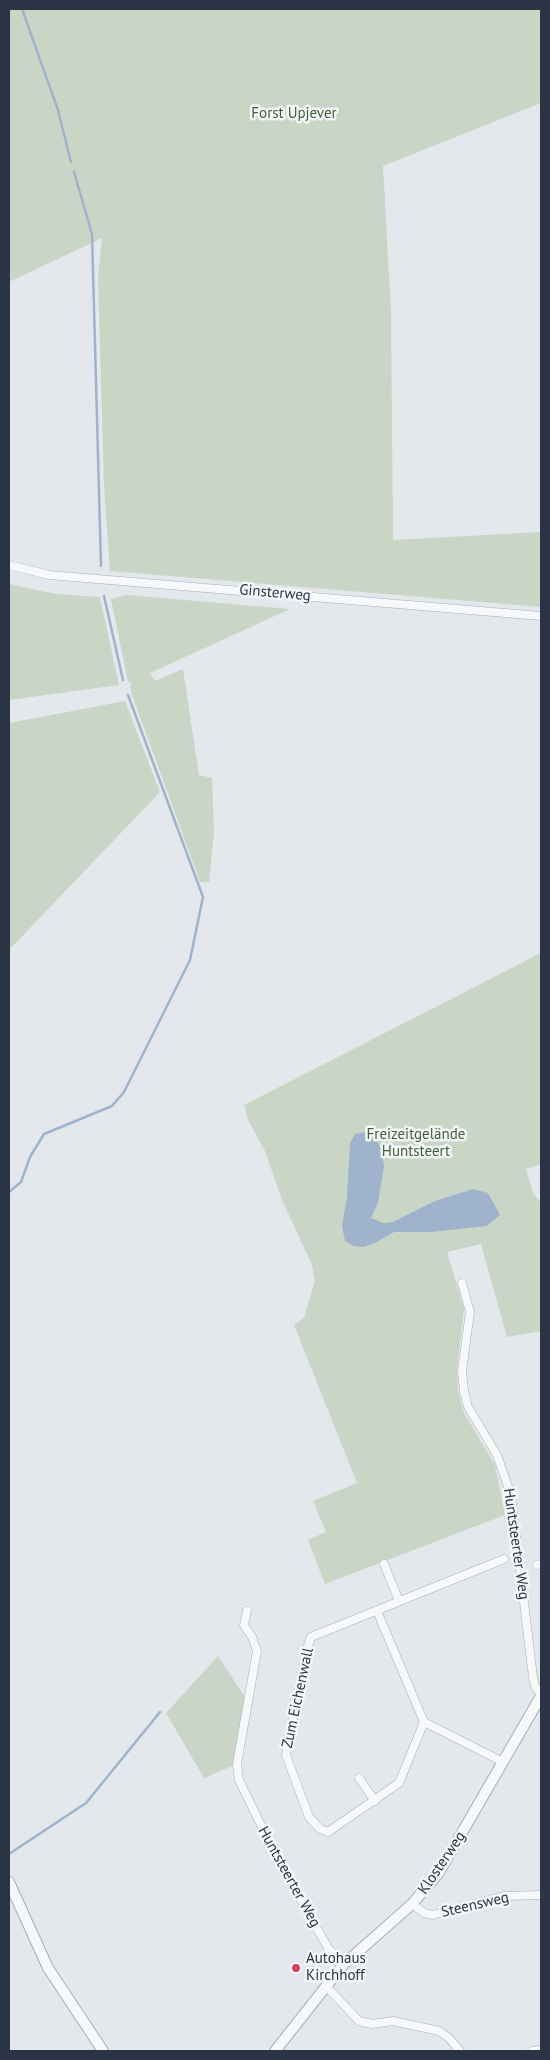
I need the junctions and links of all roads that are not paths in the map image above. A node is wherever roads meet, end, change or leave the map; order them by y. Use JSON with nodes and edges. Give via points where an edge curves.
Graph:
{"nodes":[{"id":1,"x":9,"y":565,"type":"edge"},
{"id":2,"x":541,"y":616,"type":"edge"},
{"id":3,"x":462,"y":1283,"type":"dead end"},
{"id":4,"x":504,"y":1559,"type":"dead end"},
{"id":5,"x":384,"y":1564,"type":"dead end"},
{"id":6,"x":400,"y":1601,"type":"junction"},
{"id":7,"x":247,"y":1611,"type":"dead end"},
{"id":8,"x":377,"y":1611,"type":"junction"},
{"id":9,"x":541,"y":1696,"type":"edge"},
{"id":10,"x":424,"y":1722,"type":"junction"},
{"id":11,"x":503,"y":1762,"type":"junction"},
{"id":12,"x":359,"y":1778,"type":"dead end"},
{"id":13,"x":375,"y":1801,"type":"junction"},
{"id":14,"x":9,"y":1882,"type":"edge"},
{"id":15,"x":541,"y":1895,"type":"edge"},
{"id":16,"x":412,"y":1904,"type":"junction"},
{"id":17,"x":343,"y":1965,"type":"junction"},
{"id":18,"x":326,"y":1986,"type":"junction"},
{"id":19,"x":103,"y":2051,"type":"edge"},
{"id":20,"x":275,"y":2051,"type":"edge"},
{"id":21,"x":460,"y":2051,"type":"edge"}],
"edges":[{"from":1,"to":2,"type":"street","name":"Ginsterweg","via":[[49,575]]},
{"from":3,"to":9,"type":"street","name":"Huntsteerter Weg","via":[[470,1312],[462,1371],[464,1391],[468,1407],[498,1454],[511,1495],[533,1677]]},
{"from":4,"to":6,"type":"street","name":"Zum Eichenwall"},
{"from":5,"to":6,"type":"street"},
{"from":6,"to":8,"type":"street","name":"Zum Eichenwall"},
{"from":7,"to":17,"type":"street","name":"Huntsteerter Weg","via":[[244,1625],[257,1651],[237,1764],[239,1780],[277,1858],[328,1948]]},
{"from":8,"to":10,"type":"street"},
{"from":8,"to":13,"type":"street","name":"Zum Eichenwall","via":[[311,1637],[286,1755],[309,1817],[320,1829],[328,1832],[337,1828]]},
{"from":9,"to":11,"type":"street","name":"Klosterweg"},
{"from":10,"to":11,"type":"street"},
{"from":10,"to":13,"type":"street","name":"Zum Eichenwall","via":[[399,1783]]},
{"from":11,"to":16,"type":"street","name":"Klosterweg","via":[[455,1848]]},
{"from":12,"to":13,"type":"street"},
{"from":14,"to":19,"type":"street","via":[[48,1968]]},
{"from":15,"to":16,"type":"street","name":"Steensweg","via":[[504,1896],[433,1915]]},
{"from":16,"to":17,"type":"street","name":"Klosterweg"},
{"from":17,"to":18,"type":"street","name":"Klosterweg"},
{"from":18,"to":20,"type":"street","name":"Klosterweg"},
{"from":18,"to":21,"type":"street","via":[[359,2021],[372,2024],[393,2021],[439,2030]]}]}
